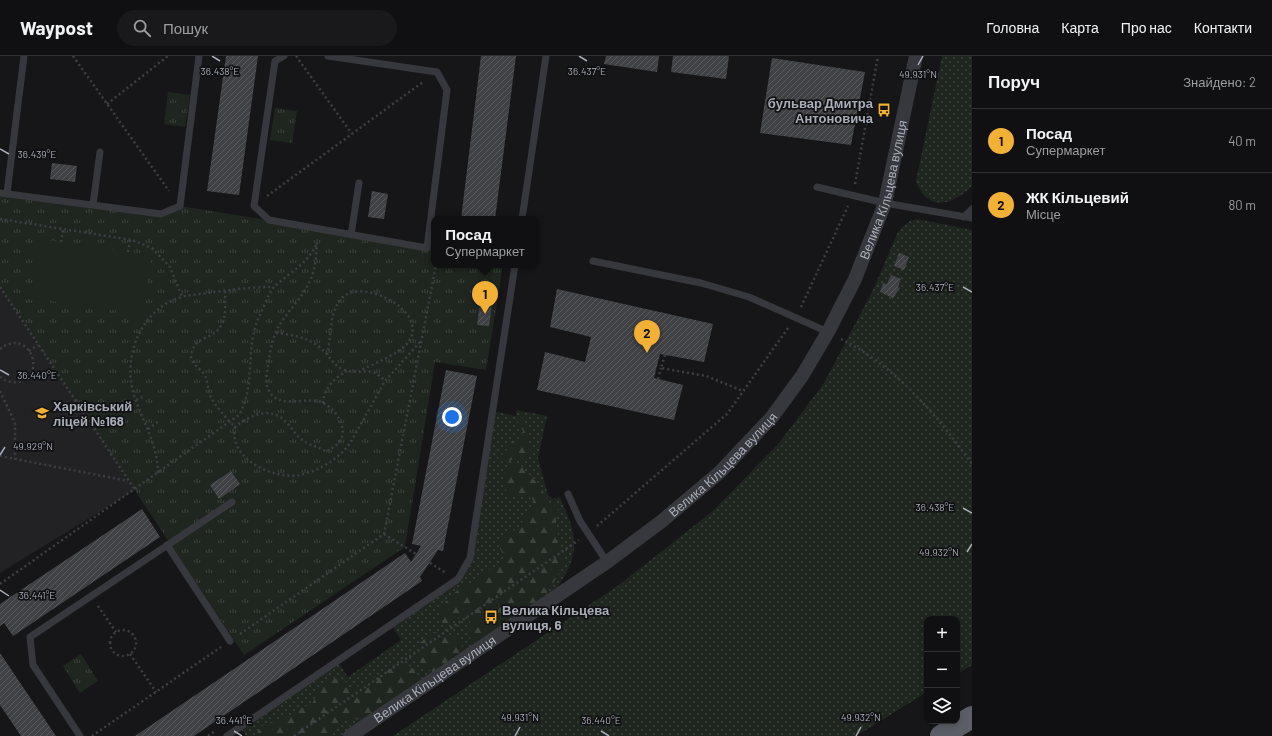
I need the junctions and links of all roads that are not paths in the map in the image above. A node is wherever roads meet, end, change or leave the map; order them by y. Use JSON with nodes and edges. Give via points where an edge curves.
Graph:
{"nodes":[{"id":1,"x":24,"y":56,"type":"edge"},
{"id":2,"x":199,"y":56,"type":"edge"},
{"id":3,"x":284,"y":56,"type":"edge"},
{"id":4,"x":328,"y":56,"type":"edge"},
{"id":5,"x":546,"y":56,"type":"edge"},
{"id":6,"x":916,"y":56,"type":"edge"},
{"id":7,"x":100,"y":152,"type":"dead end"},
{"id":8,"x":359,"y":183,"type":"dead end"},
{"id":9,"x":817,"y":187,"type":"dead end"},
{"id":10,"x":3,"y":193,"type":"edge"},
{"id":11,"x":885,"y":203,"type":"junction"},
{"id":12,"x":92,"y":204,"type":"junction"},
{"id":13,"x":972,"y":209,"type":"edge"},
{"id":14,"x":434,"y":216,"type":"edge"},
{"id":15,"x":522,"y":216,"type":"edge"},
{"id":16,"x":964,"y":217,"type":"junction"},
{"id":17,"x":972,"y":218,"type":"edge"},
{"id":18,"x":351,"y":235,"type":"junction"},
{"id":19,"x":431,"y":248,"type":"edge"},
{"id":20,"x":593,"y":261,"type":"dead end"},
{"id":21,"x":515,"y":268,"type":"edge"},
{"id":22,"x":828,"y":332,"type":"junction"},
{"id":23,"x":568,"y":494,"type":"dead end"},
{"id":24,"x":232,"y":502,"type":"dead end"},
{"id":25,"x":167,"y":545,"type":"junction"},
{"id":26,"x":607,"y":562,"type":"junction"},
{"id":27,"x":230,"y":641,"type":"dead end"},
{"id":28,"x":972,"y":717,"type":"edge"},
{"id":29,"x":80,"y":736,"type":"edge"},
{"id":30,"x":227,"y":736,"type":"edge"},
{"id":31,"x":350,"y":736,"type":"edge"},
{"id":32,"x":941,"y":736,"type":"edge"}],
"edges":[{"from":1,"to":10,"type":"lane"},
{"from":2,"to":12,"type":"lane","via":[[180,206],[161,214]]},
{"from":3,"to":18,"type":"lane","via":[[275,61],[254,206],[269,220]]},
{"from":4,"to":14,"type":"lane","via":[[437,72],[447,90]]},
{"from":5,"to":15,"type":"lane"},
{"from":6,"to":11,"type":"street","name":"Велика Кільцева вулиця"},
{"from":7,"to":12,"type":"lane"},
{"from":8,"to":18,"type":"lane"},
{"from":9,"to":11,"type":"lane"},
{"from":10,"to":12,"type":"lane"},
{"from":11,"to":16,"type":"lane"},
{"from":11,"to":22,"type":"street","name":"Велика Кільцева вулиця","via":[[855,280]]},
{"from":13,"to":16,"type":"lane"},
{"from":16,"to":17,"type":"lane"},
{"from":18,"to":19,"type":"lane"},
{"from":20,"to":22,"type":"lane","via":[[701,283],[749,297]]},
{"from":21,"to":30,"type":"lane","via":[[470,558],[458,579]]},
{"from":22,"to":26,"type":"street","name":"Велика Кільцева вулиця","via":[[802,376],[772,417],[720,472],[662,521]]},
{"from":23,"to":26,"type":"lane","via":[[580,521]]},
{"from":24,"to":25,"type":"lane"},
{"from":25,"to":27,"type":"lane"},
{"from":25,"to":29,"type":"lane","via":[[30,637],[33,665]]},
{"from":26,"to":31,"type":"street","name":"Велика Кільцева вулиця"},
{"from":28,"to":32,"type":"highway"}]}
